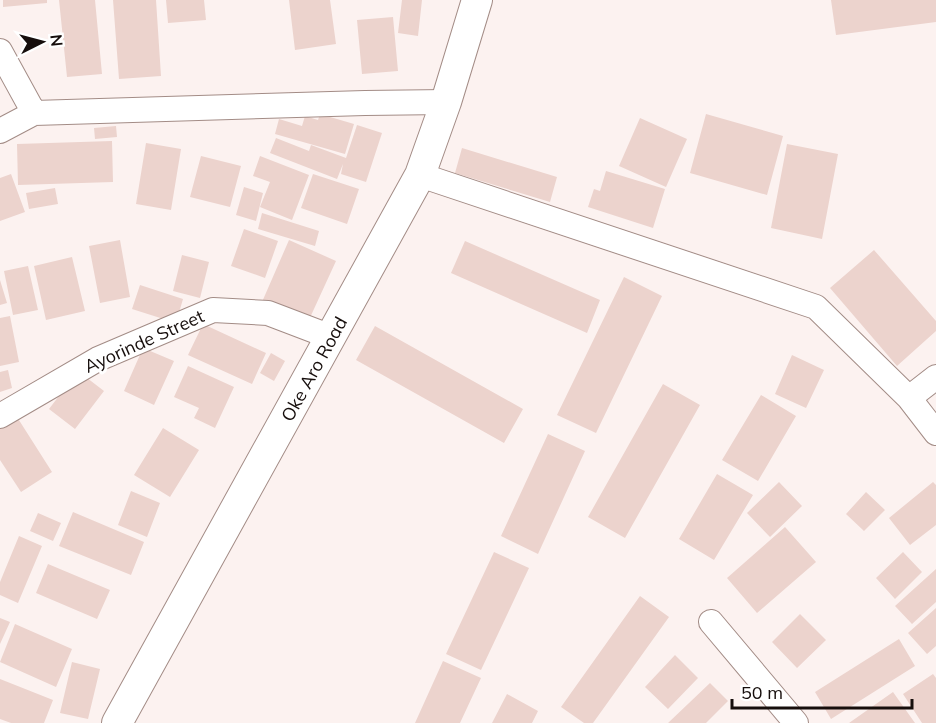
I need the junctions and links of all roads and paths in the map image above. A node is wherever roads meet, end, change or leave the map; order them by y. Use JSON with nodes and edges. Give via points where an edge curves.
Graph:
{"nodes":[{"id":1,"x":477,"y":0,"type":"edge"},
{"id":2,"x":0,"y":51,"type":"edge"},
{"id":3,"x":446,"y":102,"type":"junction"},
{"id":4,"x":34,"y":113,"type":"junction"},
{"id":5,"x":0,"y":131,"type":"edge"},
{"id":6,"x":420,"y":175,"type":"junction"},
{"id":7,"x":331,"y":337,"type":"junction"},
{"id":8,"x":936,"y":377,"type":"edge"},
{"id":9,"x":909,"y":398,"type":"junction"},
{"id":10,"x":0,"y":416,"type":"edge"},
{"id":11,"x":936,"y":433,"type":"edge"},
{"id":12,"x":711,"y":622,"type":"dead end"},
{"id":13,"x":117,"y":723,"type":"edge"},
{"id":14,"x":796,"y":723,"type":"edge"}],
"edges":[{"from":1,"to":3,"type":"main road","name":"Oke Aro Road"},
{"from":2,"to":4,"type":"street"},
{"from":3,"to":4,"type":"street"},
{"from":3,"to":6,"type":"main road","name":"Oke Aro Road"},
{"from":4,"to":5,"type":"street"},
{"from":6,"to":7,"type":"main road","name":"Oke Aro Road"},
{"from":6,"to":9,"type":"street","via":[[816,307]]},
{"from":7,"to":10,"type":"street","name":"Ayorinde Street","via":[[268,313],[213,310],[98,358]]},
{"from":7,"to":13,"type":"main road","name":"Oke Aro Road"},
{"from":8,"to":9,"type":"street"},
{"from":9,"to":11,"type":"street"},
{"from":12,"to":14,"type":"street"}]}
